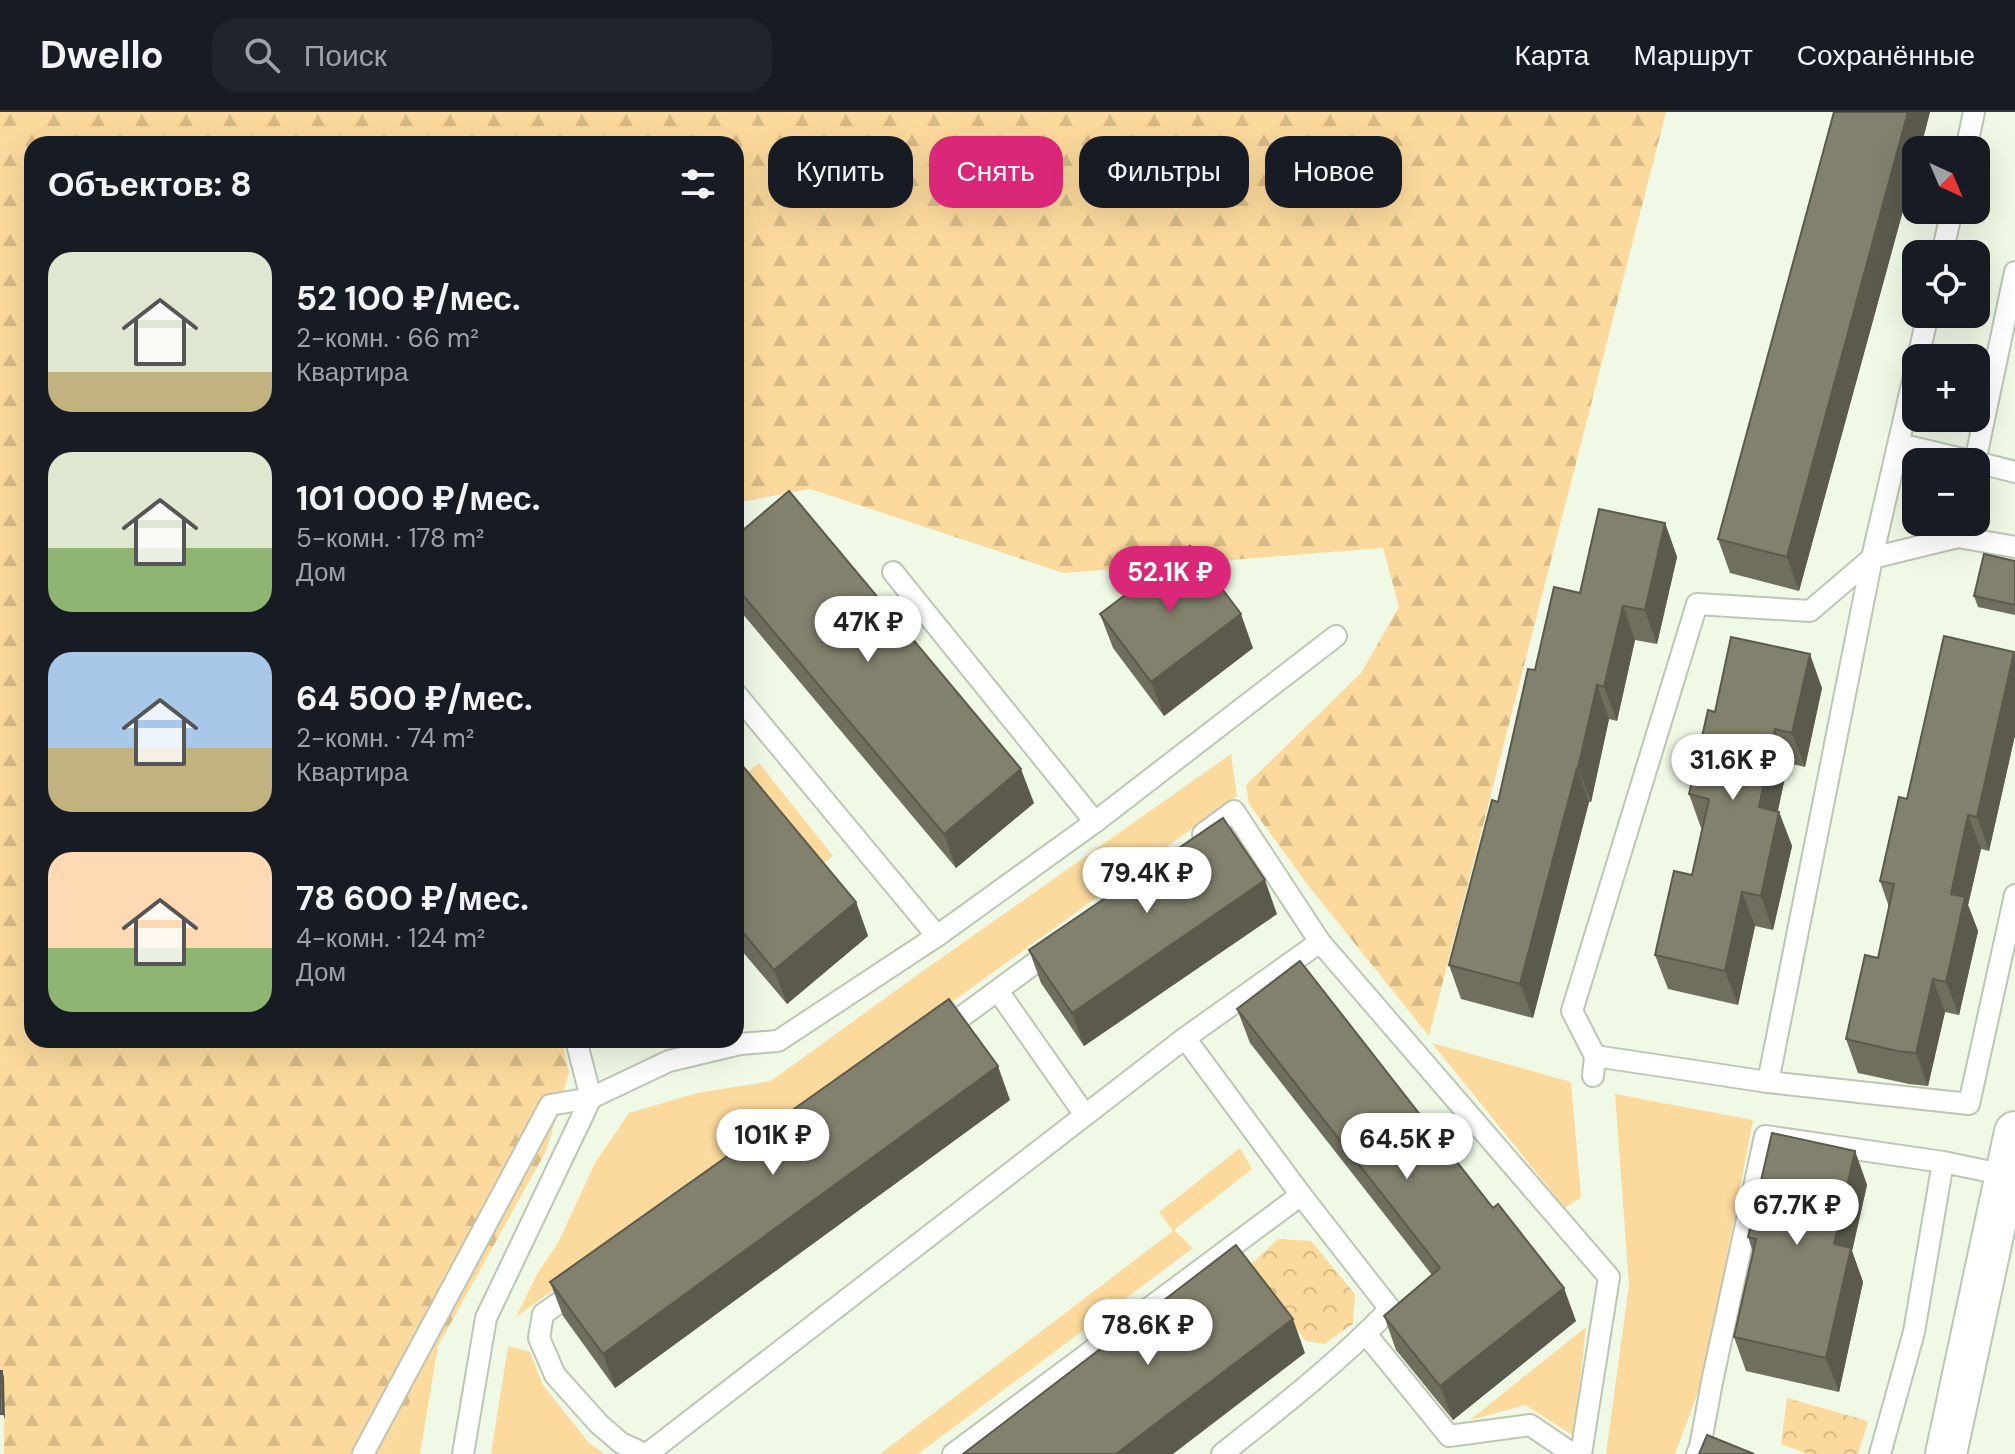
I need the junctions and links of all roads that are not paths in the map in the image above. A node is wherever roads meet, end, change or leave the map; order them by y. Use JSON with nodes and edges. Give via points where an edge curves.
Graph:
{"nodes":[{"id":1,"x":1974,"y":112,"type":"edge"},
{"id":2,"x":1969,"y":136,"type":"edge"},
{"id":3,"x":2015,"y":272,"type":"edge"},
{"id":4,"x":1902,"y":430,"type":"edge"},
{"id":5,"x":1899,"y":444,"type":"junction"},
{"id":6,"x":1916,"y":448,"type":"edge"},
{"id":7,"x":1978,"y":448,"type":"edge"},
{"id":8,"x":1990,"y":466,"type":"edge"},
{"id":9,"x":2015,"y":472,"type":"edge"},
{"id":10,"x":1941,"y":536,"type":"edge"},
{"id":11,"x":1979,"y":536,"type":"edge"},
{"id":12,"x":2015,"y":547,"type":"edge"},
{"id":13,"x":1872,"y":558,"type":"junction"},
{"id":14,"x":893,"y":572,"type":"dead end"},
{"id":15,"x":1336,"y":636,"type":"dead end"},
{"id":16,"x":744,"y":704,"type":"edge"},
{"id":17,"x":1095,"y":822,"type":"junction"},
{"id":18,"x":1184,"y":849,"type":"edge"},
{"id":19,"x":2015,"y":895,"type":"edge"},
{"id":20,"x":1073,"y":934,"type":"edge"},
{"id":21,"x":937,"y":936,"type":"junction"},
{"id":22,"x":1320,"y":942,"type":"junction"},
{"id":23,"x":998,"y":991,"type":"junction"},
{"id":24,"x":1185,"y":1038,"type":"junction"},
{"id":25,"x":744,"y":1044,"type":"edge"},
{"id":26,"x":920,"y":1046,"type":"edge"},
{"id":27,"x":578,"y":1048,"type":"edge"},
{"id":28,"x":723,"y":1048,"type":"edge"},
{"id":29,"x":1768,"y":1082,"type":"junction"},
{"id":30,"x":591,"y":1098,"type":"junction"},
{"id":31,"x":1085,"y":1115,"type":"junction"},
{"id":32,"x":2015,"y":1132,"type":"edge"},
{"id":33,"x":1943,"y":1162,"type":"junction"},
{"id":34,"x":2006,"y":1175,"type":"junction"},
{"id":35,"x":1301,"y":1195,"type":"junction"},
{"id":36,"x":595,"y":1277,"type":"edge"},
{"id":37,"x":1366,"y":1334,"type":"junction"},
{"id":38,"x":363,"y":1454,"type":"edge"},
{"id":39,"x":463,"y":1454,"type":"edge"},
{"id":40,"x":646,"y":1454,"type":"edge"},
{"id":41,"x":953,"y":1454,"type":"edge"},
{"id":42,"x":1222,"y":1454,"type":"edge"},
{"id":43,"x":1573,"y":1454,"type":"edge"},
{"id":44,"x":1581,"y":1454,"type":"edge"},
{"id":45,"x":1697,"y":1454,"type":"edge"},
{"id":46,"x":1881,"y":1454,"type":"edge"},
{"id":47,"x":1946,"y":1454,"type":"edge"}],
"edges":[{"from":1,"to":2,"type":"lane"},
{"from":3,"to":7,"type":"lane"},
{"from":4,"to":5,"type":"lane"},
{"from":5,"to":6,"type":"lane"},
{"from":5,"to":13,"type":"lane"},
{"from":8,"to":9,"type":"lane"},
{"from":10,"to":13,"type":"lane"},
{"from":11,"to":12,"type":"lane"},
{"from":13,"to":29,"type":"lane"},
{"from":13,"to":29,"type":"lane","via":[[1810,611],[1697,604],[1572,1011],[1594,1066]]},
{"from":14,"to":17,"type":"lane"},
{"from":15,"to":17,"type":"lane"},
{"from":16,"to":21,"type":"lane"},
{"from":17,"to":21,"type":"lane"},
{"from":18,"to":22,"type":"lane","via":[[1234,811]]},
{"from":19,"to":29,"type":"lane","via":[[1969,1104]]},
{"from":20,"to":23,"type":"lane"},
{"from":21,"to":25,"type":"lane","via":[[778,1041]]},
{"from":22,"to":24,"type":"lane"},
{"from":22,"to":44,"type":"lane","via":[[1609,1277]]},
{"from":23,"to":26,"type":"lane"},
{"from":23,"to":31,"type":"lane"},
{"from":24,"to":31,"type":"lane"},
{"from":24,"to":35,"type":"lane"},
{"from":27,"to":30,"type":"lane"},
{"from":28,"to":30,"type":"lane","via":[[669,1061]]},
{"from":30,"to":38,"type":"lane","via":[[550,1105]]},
{"from":30,"to":39,"type":"lane","via":[[486,1318]]},
{"from":31,"to":40,"type":"lane"},
{"from":32,"to":34,"type":"street"},
{"from":33,"to":34,"type":"lane"},
{"from":33,"to":45,"type":"lane","via":[[1765,1136]]},
{"from":33,"to":46,"type":"lane","via":[[1914,1332]]},
{"from":34,"to":47,"type":"street"},
{"from":35,"to":37,"type":"lane","via":[[1390,1309]]},
{"from":35,"to":41,"type":"lane"},
{"from":36,"to":40,"type":"lane","via":[[543,1314],[539,1338],[555,1375],[599,1424],[621,1443]]},
{"from":37,"to":42,"type":"lane"},
{"from":37,"to":43,"type":"lane","via":[[1449,1436],[1530,1425]]}]}
